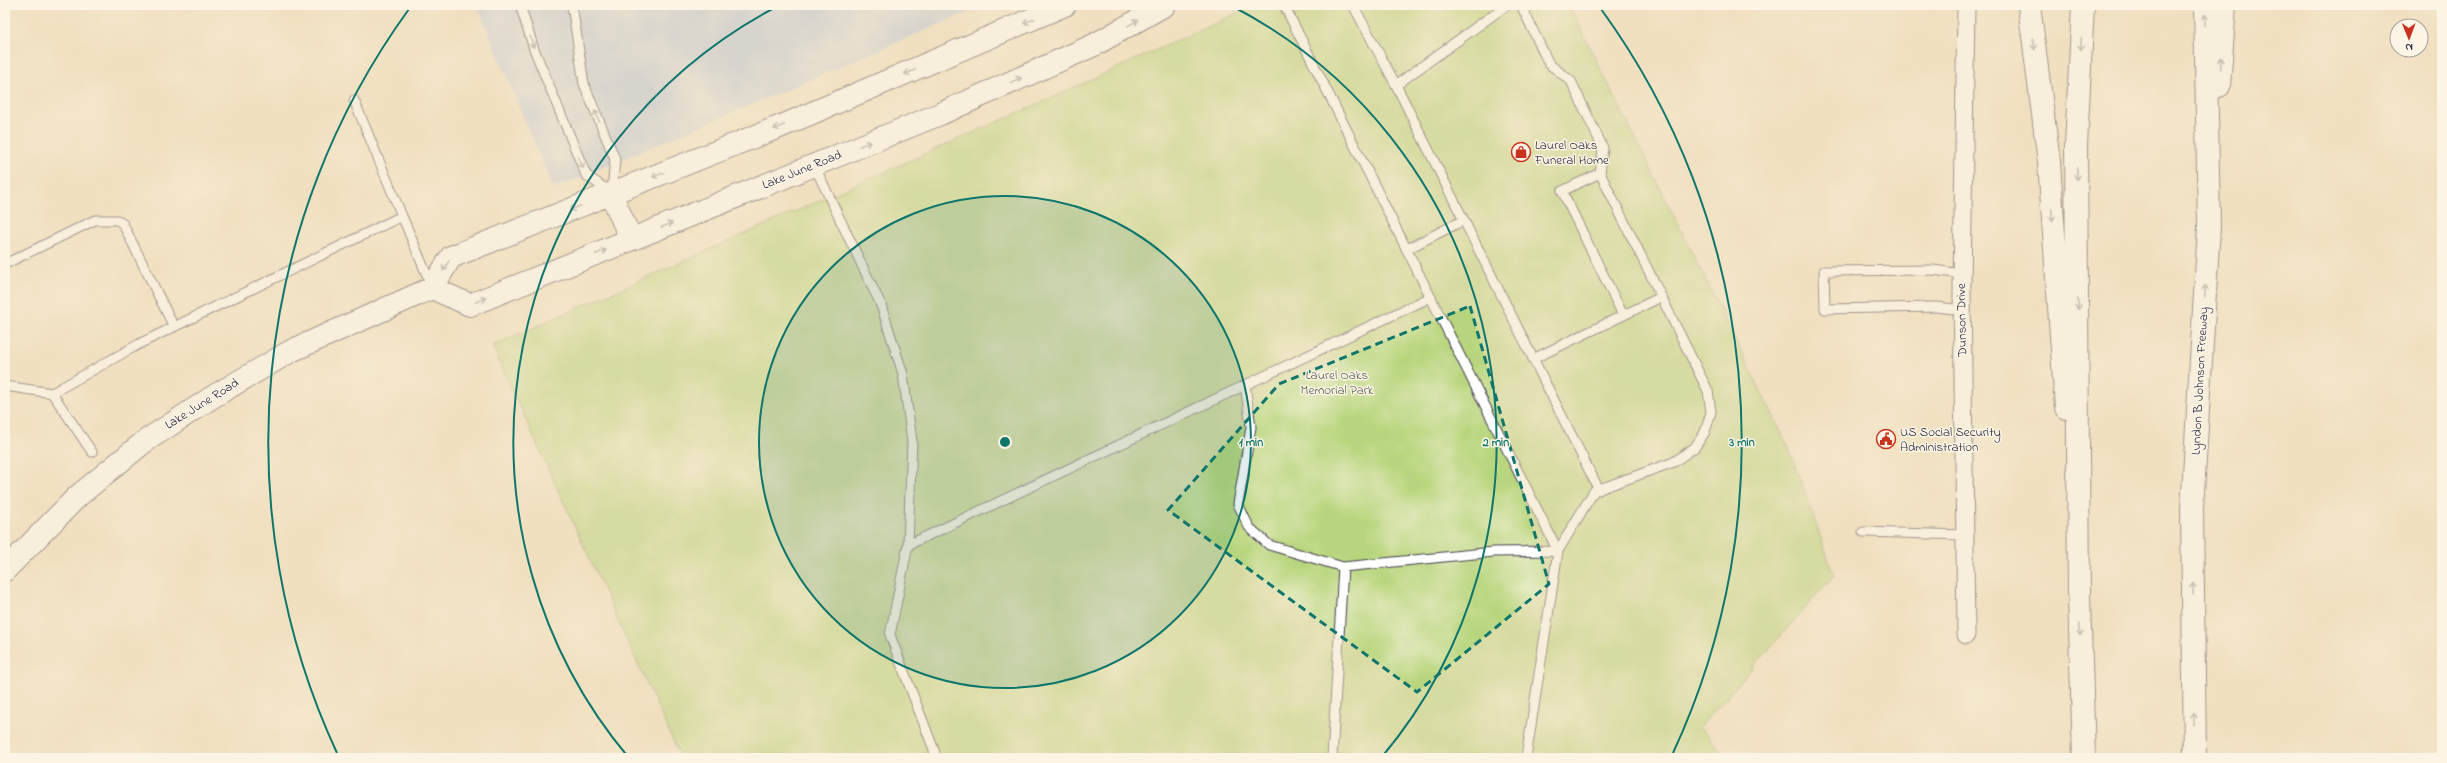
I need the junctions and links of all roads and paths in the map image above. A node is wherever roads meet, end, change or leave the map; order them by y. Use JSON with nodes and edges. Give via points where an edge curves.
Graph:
{"nodes":[{"id":1,"x":520,"y":5,"type":"edge"},
{"id":2,"x":572,"y":5,"type":"edge"},
{"id":3,"x":1065,"y":5,"type":"edge"},
{"id":4,"x":1284,"y":5,"type":"edge"},
{"id":5,"x":1353,"y":5,"type":"edge"},
{"id":6,"x":1507,"y":5,"type":"edge"},
{"id":7,"x":1521,"y":5,"type":"edge"},
{"id":8,"x":1966,"y":5,"type":"edge"},
{"id":9,"x":2029,"y":5,"type":"edge"},
{"id":10,"x":2083,"y":5,"type":"edge"},
{"id":11,"x":2205,"y":5,"type":"edge"},
{"id":12,"x":2225,"y":5,"type":"edge"},
{"id":13,"x":1160,"y":6,"type":"edge"},
{"id":14,"x":1396,"y":85,"type":"junction"},
{"id":15,"x":354,"y":100,"type":"dead end"},
{"id":16,"x":814,"y":165,"type":"junction"},
{"id":17,"x":1600,"y":172,"type":"junction"},
{"id":18,"x":612,"y":194,"type":"junction"},
{"id":19,"x":402,"y":216,"type":"junction"},
{"id":20,"x":1462,"y":221,"type":"junction"},
{"id":21,"x":2209,"y":227,"type":"junction"},
{"id":22,"x":631,"y":240,"type":"junction"},
{"id":23,"x":1407,"y":249,"type":"junction"},
{"id":24,"x":5,"y":264,"type":"edge"},
{"id":25,"x":1962,"y":274,"type":"junction"},
{"id":26,"x":432,"y":288,"type":"junction"},
{"id":27,"x":1430,"y":297,"type":"junction"},
{"id":28,"x":1661,"y":297,"type":"junction"},
{"id":29,"x":1962,"y":310,"type":"junction"},
{"id":30,"x":1623,"y":316,"type":"junction"},
{"id":31,"x":174,"y":328,"type":"junction"},
{"id":32,"x":1533,"y":359,"type":"junction"},
{"id":33,"x":1245,"y":385,"type":"junction"},
{"id":34,"x":5,"y":386,"type":"edge"},
{"id":35,"x":52,"y":393,"type":"junction"},
{"id":36,"x":92,"y":452,"type":"dead end"},
{"id":37,"x":1599,"y":490,"type":"junction"},
{"id":38,"x":1863,"y":532,"type":"dead end"},
{"id":39,"x":1965,"y":535,"type":"junction"},
{"id":40,"x":908,"y":546,"type":"junction"},
{"id":41,"x":1558,"y":551,"type":"junction"},
{"id":42,"x":1343,"y":567,"type":"junction"},
{"id":43,"x":5,"y":570,"type":"edge"},
{"id":44,"x":2079,"y":597,"type":"junction"},
{"id":45,"x":1966,"y":635,"type":"dead end"},
{"id":46,"x":937,"y":758,"type":"edge"},
{"id":47,"x":1332,"y":758,"type":"edge"},
{"id":48,"x":1526,"y":758,"type":"edge"},
{"id":49,"x":2084,"y":758,"type":"edge"},
{"id":50,"x":2195,"y":758,"type":"edge"}],
"edges":[{"from":1,"to":18,"type":"lane","one_way":true,"via":[[534,49],[586,175]]},
{"from":18,"to":2,"type":"lane","one_way":true,"via":[[615,159],[584,84]]},
{"from":3,"to":18,"type":"main road","one_way":true,"via":[[790,123]]},
{"from":4,"to":23,"type":"lane"},
{"from":5,"to":14,"type":"lane"},
{"from":6,"to":14,"type":"lane"},
{"from":7,"to":17,"type":"lane","via":[[1549,64],[1571,81],[1603,148]]},
{"from":8,"to":25,"type":"street","name":"Dunson Drive"},
{"from":9,"to":44,"type":"main road","one_way":true,"via":[[2049,162]]},
{"from":10,"to":44,"type":"main road","one_way":true,"via":[[2076,146]]},
{"from":21,"to":11,"type":"main road","name":"Lyndon B Johnson Freeway","one_way":true},
{"from":21,"to":12,"type":"main road","one_way":true},
{"from":16,"to":13,"type":"main road","name":"Lake June Road","one_way":true,"via":[[940,114],[1066,58],[1094,45]]},
{"from":14,"to":20,"type":"lane"},
{"from":15,"to":19,"type":"lane"},
{"from":22,"to":16,"type":"main road","name":"Lake June Road","one_way":true},
{"from":16,"to":40,"type":"lane","via":[[881,305],[903,374],[912,441]]},
{"from":17,"to":28,"type":"lane"},
{"from":17,"to":30,"type":"lane","via":[[1562,191]]},
{"from":18,"to":22,"type":"main road"},
{"from":18,"to":26,"type":"main road","one_way":true,"via":[[452,257]]},
{"from":19,"to":26,"type":"lane"},
{"from":19,"to":31,"type":"lane"},
{"from":20,"to":23,"type":"lane"},
{"from":20,"to":32,"type":"lane"},
{"from":50,"to":21,"type":"main road","name":"Lyndon B Johnson Freeway","one_way":true,"via":[[2192,510]]},
{"from":26,"to":22,"type":"main road","name":"Lake June Road","one_way":true,"via":[[470,305]]},
{"from":23,"to":27,"type":"lane"},
{"from":24,"to":31,"type":"lane","via":[[95,220],[117,220],[123,224]]},
{"from":25,"to":29,"type":"street","name":"Dunson Drive"},
{"from":25,"to":29,"type":"lane","via":[[1933,270],[1824,271],[1825,308],[1936,307]]},
{"from":26,"to":43,"type":"main road","name":"Lake June Road","via":[[291,351],[214,396],[144,442],[78,496]]},
{"from":27,"to":33,"type":"lane"},
{"from":27,"to":41,"type":"lane"},
{"from":28,"to":30,"type":"lane"},
{"from":28,"to":37,"type":"lane","via":[[1708,391],[1711,412],[1705,432],[1695,447],[1674,462]]},
{"from":29,"to":39,"type":"street","name":"Dunson Drive"},
{"from":30,"to":32,"type":"lane"},
{"from":31,"to":35,"type":"lane"},
{"from":32,"to":37,"type":"lane"},
{"from":33,"to":40,"type":"lane"},
{"from":33,"to":42,"type":"lane","via":[[1252,427],[1238,504],[1249,527],[1268,545]]},
{"from":34,"to":35,"type":"lane"},
{"from":35,"to":36,"type":"lane"},
{"from":37,"to":41,"type":"lane","via":[[1594,491]]},
{"from":38,"to":39,"type":"lane"},
{"from":39,"to":45,"type":"street","name":"Dunson Drive"},
{"from":40,"to":46,"type":"lane","via":[[890,635]]},
{"from":41,"to":42,"type":"lane","via":[[1494,552]]},
{"from":41,"to":48,"type":"lane"},
{"from":42,"to":47,"type":"lane"},
{"from":44,"to":49,"type":"main road","one_way":true}]}
